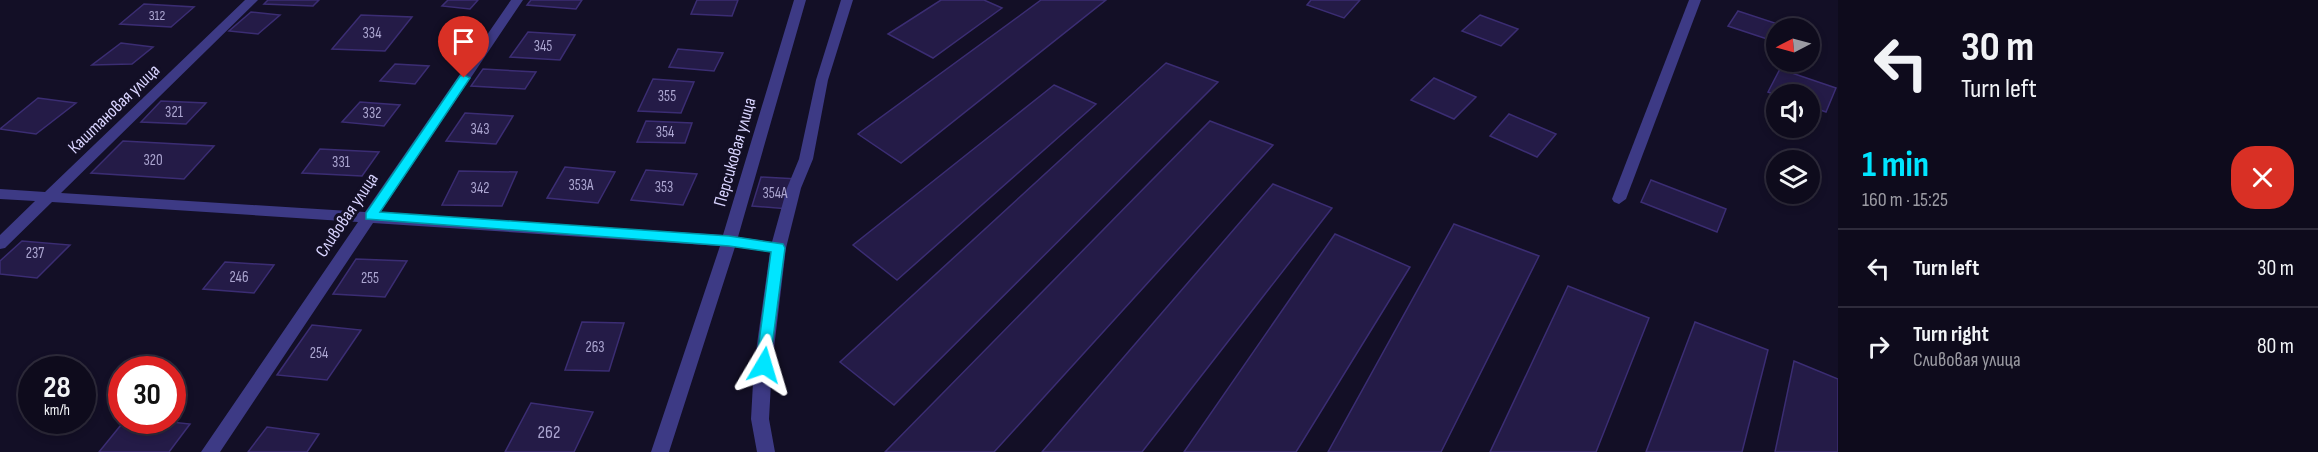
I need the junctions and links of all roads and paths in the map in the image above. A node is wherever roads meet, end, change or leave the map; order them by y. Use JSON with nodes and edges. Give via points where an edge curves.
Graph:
{"nodes":[{"id":1,"x":252,"y":0,"type":"edge"},
{"id":2,"x":517,"y":0,"type":"edge"},
{"id":3,"x":800,"y":0,"type":"edge"},
{"id":4,"x":847,"y":0,"type":"edge"},
{"id":5,"x":1695,"y":0,"type":"edge"},
{"id":6,"x":0,"y":194,"type":"edge"},
{"id":7,"x":50,"y":197,"type":"junction"},
{"id":8,"x":1619,"y":199,"type":"dead end"},
{"id":9,"x":370,"y":216,"type":"junction"},
{"id":10,"x":729,"y":241,"type":"junction"},
{"id":11,"x":0,"y":244,"type":"edge"},
{"id":12,"x":778,"y":248,"type":"junction"},
{"id":13,"x":210,"y":452,"type":"edge"},
{"id":14,"x":660,"y":452,"type":"edge"},
{"id":15,"x":766,"y":452,"type":"edge"}],
"edges":[{"from":1,"to":7,"type":"street","name":"Каштановая улица"},
{"from":2,"to":9,"type":"street","name":"Сливовая улица"},
{"from":3,"to":10,"type":"street","name":"Персиковая улица"},
{"from":4,"to":12,"type":"street","via":[[822,80],[806,159]]},
{"from":5,"to":8,"type":"street"},
{"from":6,"to":7,"type":"street"},
{"from":7,"to":9,"type":"street"},
{"from":7,"to":11,"type":"street","name":"Каштановая улица"},
{"from":9,"to":10,"type":"street"},
{"from":9,"to":13,"type":"street","name":"Сливовая улица"},
{"from":10,"to":12,"type":"street"},
{"from":10,"to":14,"type":"street","name":"Персиковая улица"},
{"from":12,"to":15,"type":"street","via":[[760,419]]}]}
